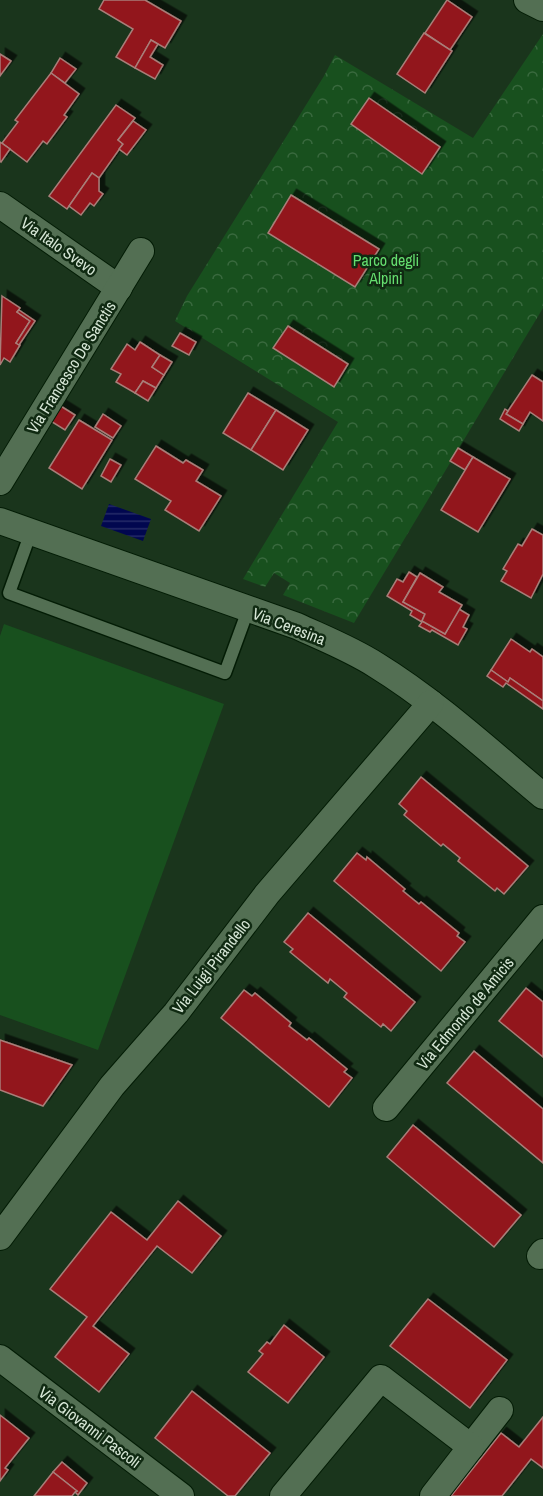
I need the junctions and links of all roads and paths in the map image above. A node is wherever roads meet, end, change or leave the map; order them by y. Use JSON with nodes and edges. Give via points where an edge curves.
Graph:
{"nodes":[{"id":1,"x":528,"y":0,"type":"edge"},
{"id":2,"x":543,"y":8,"type":"edge"},
{"id":3,"x":0,"y":205,"type":"edge"},
{"id":4,"x":141,"y":251,"type":"dead end"},
{"id":5,"x":119,"y":288,"type":"junction"},
{"id":6,"x":0,"y":482,"type":"edge"},
{"id":7,"x":0,"y":521,"type":"edge"},
{"id":8,"x":31,"y":532,"type":"junction"},
{"id":9,"x":248,"y":610,"type":"junction"},
{"id":10,"x":431,"y":703,"type":"junction"},
{"id":11,"x":543,"y":796,"type":"edge"},
{"id":12,"x":543,"y":918,"type":"edge"},
{"id":13,"x":386,"y":1108,"type":"dead end"},
{"id":14,"x":0,"y":1237,"type":"edge"},
{"id":15,"x":0,"y":1358,"type":"edge"},
{"id":16,"x":501,"y":1410,"type":"dead end"},
{"id":17,"x":471,"y":1447,"type":"junction"},
{"id":18,"x":181,"y":1496,"type":"edge"},
{"id":19,"x":283,"y":1496,"type":"edge"},
{"id":20,"x":434,"y":1496,"type":"edge"}],
"edges":[{"from":1,"to":2,"type":"street"},
{"from":3,"to":5,"type":"street","name":"Via Italo Svevo"},
{"from":4,"to":5,"type":"street","name":"Via Francesco De Sanctis"},
{"from":5,"to":6,"type":"street","name":"Via Francesco De Sanctis"},
{"from":7,"to":8,"type":"street","name":"Via Ceresina"},
{"from":8,"to":9,"type":"street","name":"Via Ceresina"},
{"from":8,"to":9,"type":"lane","via":[[9,593],[225,672]]},
{"from":9,"to":10,"type":"street","name":"Via Ceresina","via":[[339,645],[375,664]]},
{"from":10,"to":11,"type":"street","name":"Via Ceresina"},
{"from":10,"to":14,"type":"street","name":"Via Luigi Pirandello","via":[[267,894],[176,1013],[112,1086]]},
{"from":12,"to":13,"type":"street","name":"Via Edmondo de Amicis"},
{"from":15,"to":18,"type":"street","name":"Via Giovanni Pascoli"},
{"from":16,"to":17,"type":"street"},
{"from":17,"to":19,"type":"street","via":[[381,1378]]},
{"from":17,"to":20,"type":"street"}]}
